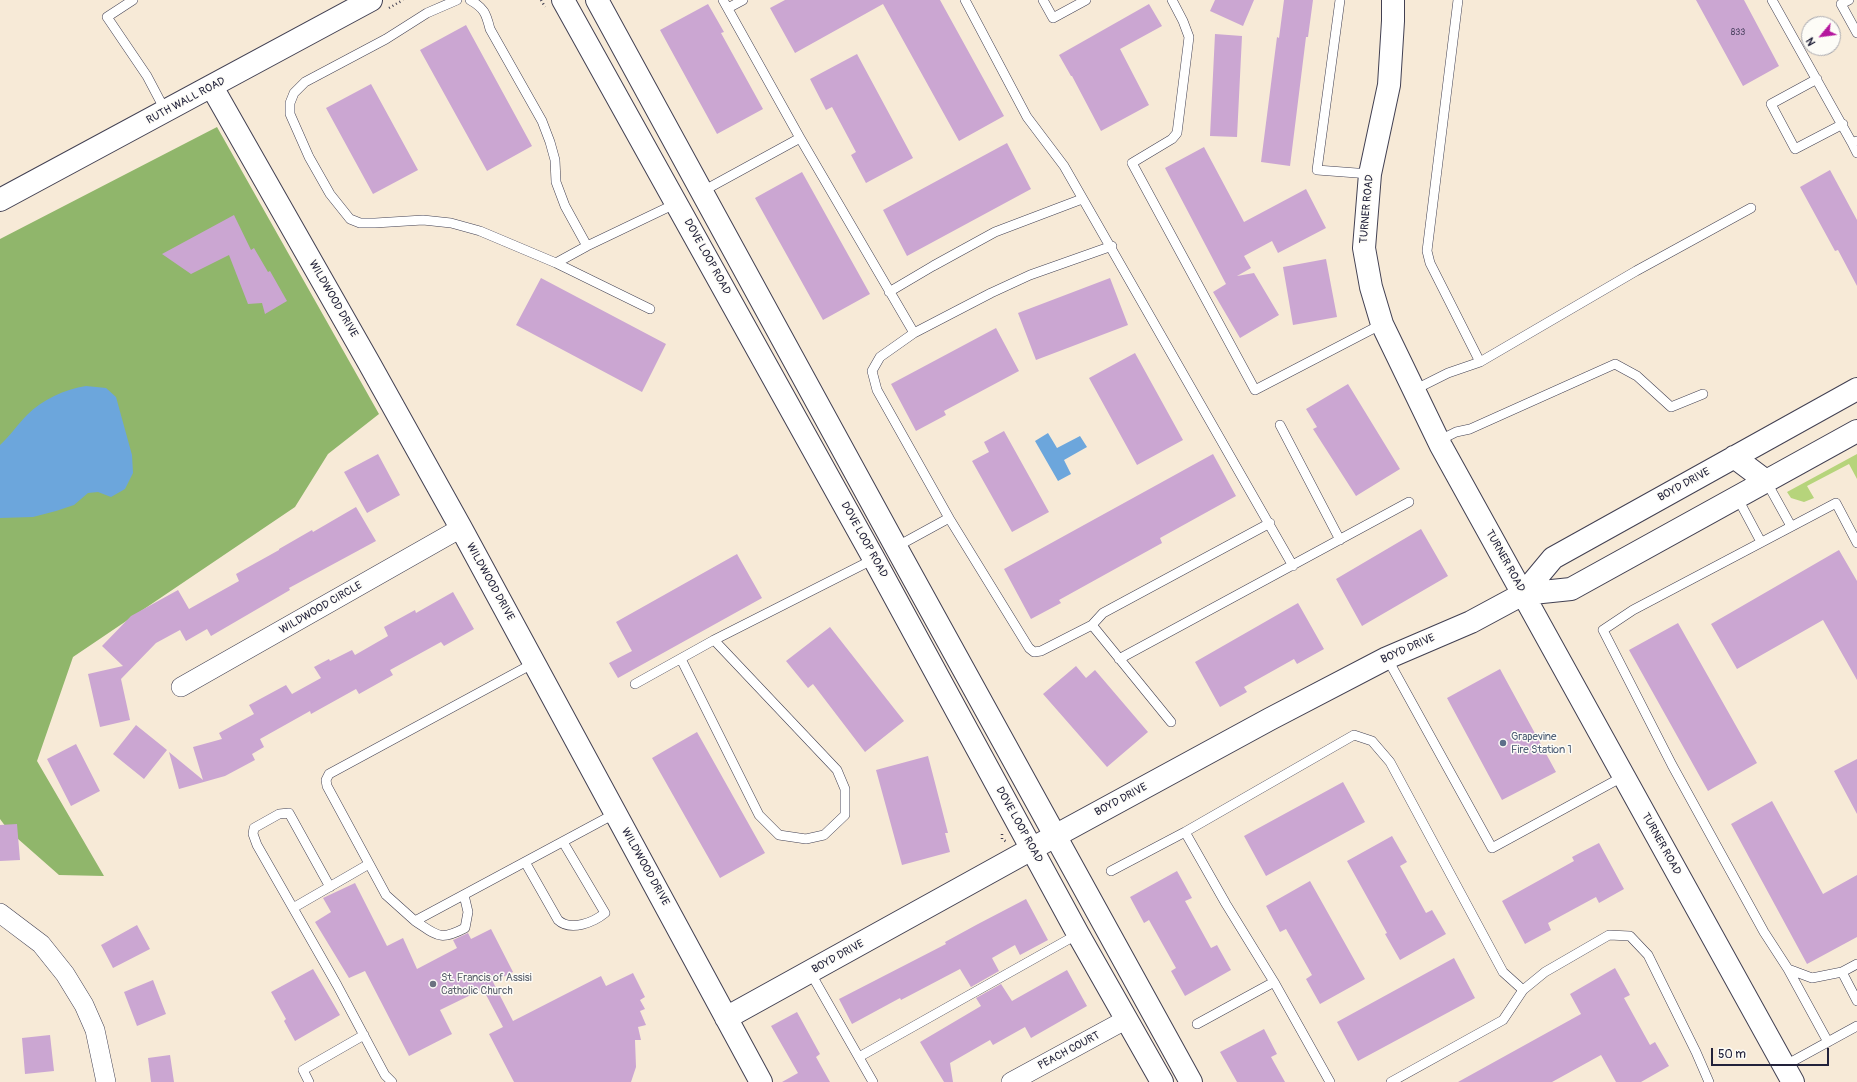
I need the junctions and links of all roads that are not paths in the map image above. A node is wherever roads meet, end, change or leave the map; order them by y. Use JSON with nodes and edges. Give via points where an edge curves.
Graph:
{"nodes":[{"id":1,"x":133,"y":0,"type":"edge"},
{"id":2,"x":371,"y":0,"type":"edge"},
{"id":3,"x":457,"y":0,"type":"edge"},
{"id":4,"x":470,"y":0,"type":"edge"},
{"id":5,"x":563,"y":0,"type":"edge"},
{"id":6,"x":597,"y":0,"type":"edge"},
{"id":7,"x":743,"y":0,"type":"edge"},
{"id":8,"x":965,"y":0,"type":"edge"},
{"id":9,"x":1043,"y":0,"type":"edge"},
{"id":10,"x":1086,"y":0,"type":"edge"},
{"id":11,"x":1172,"y":0,"type":"edge"},
{"id":12,"x":1340,"y":0,"type":"edge"},
{"id":13,"x":1393,"y":0,"type":"edge"},
{"id":14,"x":1458,"y":0,"type":"edge"},
{"id":15,"x":1772,"y":0,"type":"edge"},
{"id":16,"x":1849,"y":0,"type":"edge"},
{"id":17,"x":726,"y":4,"type":"edge"},
{"id":18,"x":1857,"y":33,"type":"edge"},
{"id":19,"x":1817,"y":79,"type":"junction"},
{"id":20,"x":212,"y":87,"type":"junction"},
{"id":21,"x":166,"y":112,"type":"junction"},
{"id":22,"x":1843,"y":124,"type":"junction"},
{"id":23,"x":800,"y":138,"type":"junction"},
{"id":24,"x":1855,"y":142,"type":"edge"},
{"id":25,"x":1857,"y":153,"type":"edge"},
{"id":26,"x":1370,"y":174,"type":"junction"},
{"id":27,"x":703,"y":191,"type":"junction"},
{"id":28,"x":1082,"y":199,"type":"junction"},
{"id":29,"x":0,"y":200,"type":"edge"},
{"id":30,"x":677,"y":203,"type":"junction"},
{"id":31,"x":1752,"y":208,"type":"dead end"},
{"id":32,"x":587,"y":246,"type":"junction"},
{"id":33,"x":1112,"y":246,"type":"junction"},
{"id":34,"x":556,"y":263,"type":"junction"},
{"id":35,"x":890,"y":292,"type":"junction"},
{"id":36,"x":650,"y":309,"type":"dead end"},
{"id":37,"x":1382,"y":324,"type":"junction"},
{"id":38,"x":914,"y":333,"type":"junction"},
{"id":39,"x":1480,"y":362,"type":"junction"},
{"id":40,"x":1857,"y":389,"type":"edge"},
{"id":41,"x":1414,"y":390,"type":"junction"},
{"id":42,"x":1703,"y":394,"type":"dead end"},
{"id":43,"x":1280,"y":425,"type":"dead end"},
{"id":44,"x":1857,"y":431,"type":"edge"},
{"id":45,"x":1438,"y":441,"type":"junction"},
{"id":46,"x":1734,"y":457,"type":"junction"},
{"id":47,"x":1766,"y":481,"type":"junction"},
{"id":48,"x":1737,"y":497,"type":"junction"},
{"id":49,"x":1409,"y":502,"type":"dead end"},
{"id":50,"x":948,"y":518,"type":"junction"},
{"id":51,"x":1270,"y":523,"type":"junction"},
{"id":52,"x":1791,"y":526,"type":"junction"},
{"id":53,"x":461,"y":528,"type":"junction"},
{"id":54,"x":1340,"y":540,"type":"junction"},
{"id":55,"x":1761,"y":542,"type":"junction"},
{"id":56,"x":1857,"y":543,"type":"edge"},
{"id":57,"x":896,"y":547,"type":"junction"},
{"id":58,"x":874,"y":559,"type":"junction"},
{"id":59,"x":1293,"y":566,"type":"junction"},
{"id":60,"x":1523,"y":594,"type":"junction"},
{"id":61,"x":1092,"y":625,"type":"junction"},
{"id":62,"x":714,"y":640,"type":"junction"},
{"id":63,"x":1387,"y":658,"type":"junction"},
{"id":64,"x":681,"y":659,"type":"junction"},
{"id":65,"x":1120,"y":659,"type":"junction"},
{"id":66,"x":534,"y":663,"type":"junction"},
{"id":67,"x":635,"y":684,"type":"dead end"},
{"id":68,"x":181,"y":687,"type":"dead end"},
{"id":69,"x":1171,"y":722,"type":"dead end"},
{"id":70,"x":1624,"y":776,"type":"junction"},
{"id":71,"x":616,"y":813,"type":"junction"},
{"id":72,"x":1185,"y":832,"type":"junction"},
{"id":73,"x":1055,"y":836,"type":"junction"},
{"id":74,"x":563,"y":842,"type":"junction"},
{"id":75,"x":1033,"y":848,"type":"junction"},
{"id":76,"x":525,"y":862,"type":"junction"},
{"id":77,"x":369,"y":864,"type":"junction"},
{"id":78,"x":1111,"y":870,"type":"dead end"},
{"id":79,"x":330,"y":887,"type":"junction"},
{"id":80,"x":464,"y":895,"type":"junction"},
{"id":81,"x":293,"y":908,"type":"junction"},
{"id":82,"x":0,"y":913,"type":"edge"},
{"id":83,"x":415,"y":922,"type":"junction"},
{"id":84,"x":1078,"y":934,"type":"junction"},
{"id":85,"x":1857,"y":964,"type":"edge"},
{"id":86,"x":1788,"y":969,"type":"junction"},
{"id":87,"x":810,"y":972,"type":"junction"},
{"id":88,"x":1842,"y":972,"type":"junction"},
{"id":89,"x":1274,"y":982,"type":"junction"},
{"id":90,"x":1523,"y":990,"type":"junction"},
{"id":91,"x":1857,"y":1001,"type":"edge"},
{"id":92,"x":726,"y":1018,"type":"junction"},
{"id":93,"x":1127,"y":1019,"type":"junction"},
{"id":94,"x":1197,"y":1024,"type":"dead end"},
{"id":95,"x":1857,"y":1026,"type":"edge"},
{"id":96,"x":364,"y":1036,"type":"junction"},
{"id":97,"x":1828,"y":1042,"type":"junction"},
{"id":98,"x":859,"y":1057,"type":"junction"},
{"id":99,"x":1789,"y":1078,"type":"edge"},
{"id":100,"x":106,"y":1082,"type":"edge"},
{"id":101,"x":310,"y":1082,"type":"edge"},
{"id":102,"x":392,"y":1082,"type":"edge"},
{"id":103,"x":761,"y":1082,"type":"edge"},
{"id":104,"x":874,"y":1082,"type":"edge"},
{"id":105,"x":1011,"y":1082,"type":"edge"},
{"id":106,"x":1162,"y":1082,"type":"edge"},
{"id":107,"x":1191,"y":1082,"type":"edge"},
{"id":108,"x":1330,"y":1082,"type":"edge"},
{"id":109,"x":1391,"y":1082,"type":"edge"},
{"id":110,"x":1709,"y":1082,"type":"edge"}],
"edges":[{"from":1,"to":21,"type":"lane","via":[[107,17],[147,76]]},
{"from":2,"to":20,"type":"street","name":"RUTH WALL ROAD"},
{"from":3,"to":34,"type":"lane","via":[[427,13],[386,39],[305,82],[294,93],[290,103],[290,114],[309,157],[330,194],[350,219],[360,223],[423,220],[451,223],[480,231]]},
{"from":4,"to":32,"type":"lane","via":[[481,6],[490,29],[542,121],[555,160],[556,182],[565,206]]},
{"from":5,"to":30,"type":"street","name":"DOVE LOOP ROAD"},
{"from":6,"to":27,"type":"street"},
{"from":7,"to":17,"type":"lane"},
{"from":8,"to":28,"type":"lane","via":[[1027,117],[1064,166]]},
{"from":9,"to":10,"type":"lane","via":[[1053,18]]},
{"from":11,"to":37,"type":"lane","via":[[1189,37],[1177,133],[1172,139],[1132,163],[1255,390]]},
{"from":12,"to":26,"type":"lane","via":[[1317,170]]},
{"from":13,"to":26,"type":"street","name":"TURNER ROAD","via":[[1389,85]]},
{"from":14,"to":39,"type":"lane","via":[[1427,251],[1430,262]]},
{"from":15,"to":19,"type":"lane"},
{"from":16,"to":18,"type":"lane","via":[[1841,4]]},
{"from":17,"to":23,"type":"lane"},
{"from":19,"to":22,"type":"lane"},
{"from":19,"to":22,"type":"lane","via":[[1771,104],[1796,149]]},
{"from":20,"to":21,"type":"street","name":"RUTH WALL ROAD"},
{"from":20,"to":53,"type":"street","name":"WILDWOOD DRIVE"},
{"from":21,"to":29,"type":"street","name":"RUTH WALL ROAD"},
{"from":22,"to":24,"type":"lane"},
{"from":23,"to":27,"type":"lane"},
{"from":23,"to":35,"type":"lane"},
{"from":24,"to":25,"type":"lane"},
{"from":26,"to":37,"type":"street","name":"TURNER ROAD","via":[[1364,248],[1371,287]]},
{"from":27,"to":30,"type":"street"},
{"from":27,"to":57,"type":"street"},
{"from":28,"to":33,"type":"lane"},
{"from":28,"to":35,"type":"lane","via":[[995,232]]},
{"from":30,"to":32,"type":"lane"},
{"from":30,"to":58,"type":"street","name":"DOVE LOOP ROAD"},
{"from":31,"to":39,"type":"lane","via":[[1636,270]]},
{"from":32,"to":34,"type":"lane"},
{"from":33,"to":38,"type":"lane","via":[[1030,275]]},
{"from":33,"to":51,"type":"lane"},
{"from":34,"to":36,"type":"lane"},
{"from":35,"to":38,"type":"lane"},
{"from":37,"to":41,"type":"street","name":"TURNER ROAD"},
{"from":38,"to":50,"type":"lane","via":[[880,357],[872,371],[877,390]]},
{"from":39,"to":41,"type":"lane","via":[[1448,373]]},
{"from":40,"to":46,"type":"street","name":"BOYD DRIVE"},
{"from":41,"to":45,"type":"street","name":"TURNER ROAD"},
{"from":42,"to":45,"type":"lane","via":[[1671,406],[1637,376],[1616,364]]},
{"from":43,"to":54,"type":"lane"},
{"from":44,"to":47,"type":"street","name":"BOYD DRIVE"},
{"from":45,"to":60,"type":"street","name":"TURNER ROAD"},
{"from":46,"to":47,"type":"street"},
{"from":46,"to":48,"type":"street"},
{"from":46,"to":60,"type":"street","name":"BOYD DRIVE","via":[[1553,558]]},
{"from":47,"to":48,"type":"street","name":"BOYD DRIVE"},
{"from":47,"to":52,"type":"lane"},
{"from":48,"to":55,"type":"lane"},
{"from":48,"to":60,"type":"street","name":"BOYD DRIVE","via":[[1571,589]]},
{"from":49,"to":54,"type":"lane"},
{"from":50,"to":57,"type":"lane"},
{"from":50,"to":61,"type":"lane","via":[[1029,648],[1034,652],[1041,651]]},
{"from":51,"to":59,"type":"lane"},
{"from":51,"to":61,"type":"lane","via":[[1103,613]]},
{"from":52,"to":55,"type":"lane"},
{"from":52,"to":56,"type":"lane","via":[[1836,504]]},
{"from":53,"to":66,"type":"street","name":"WILDWOOD DRIVE"},
{"from":53,"to":68,"type":"street","name":"WILDWOOD CIRCLE"},
{"from":54,"to":59,"type":"lane"},
{"from":55,"to":86,"type":"lane","via":[[1632,610],[1603,630],[1676,772],[1764,932]]},
{"from":57,"to":58,"type":"street"},
{"from":57,"to":73,"type":"street"},
{"from":58,"to":62,"type":"lane"},
{"from":58,"to":75,"type":"street","name":"DOVE LOOP ROAD"},
{"from":59,"to":65,"type":"lane"},
{"from":60,"to":63,"type":"street","name":"BOYD DRIVE","via":[[1471,622]]},
{"from":60,"to":70,"type":"street","name":"TURNER ROAD"},
{"from":61,"to":65,"type":"lane"},
{"from":62,"to":64,"type":"lane"},
{"from":62,"to":64,"type":"lane","via":[[837,770],[845,789],[845,815],[824,835],[806,838],[779,835],[759,815]]},
{"from":63,"to":70,"type":"lane","via":[[1492,848]]},
{"from":63,"to":73,"type":"street","name":"BOYD DRIVE"},
{"from":64,"to":67,"type":"lane"},
{"from":65,"to":69,"type":"lane"},
{"from":66,"to":71,"type":"street","name":"WILDWOOD DRIVE"},
{"from":66,"to":77,"type":"lane","via":[[329,774],[327,786]]},
{"from":70,"to":99,"type":"street","name":"TURNER ROAD"},
{"from":71,"to":74,"type":"lane"},
{"from":71,"to":92,"type":"street","name":"WILDWOOD DRIVE"},
{"from":72,"to":78,"type":"lane"},
{"from":72,"to":89,"type":"lane"},
{"from":72,"to":90,"type":"lane","via":[[1354,735],[1372,741],[1390,762],[1503,972]]},
{"from":73,"to":75,"type":"street","name":"BOYD DRIVE"},
{"from":73,"to":107,"type":"street"},
{"from":74,"to":76,"type":"lane"},
{"from":74,"to":76,"type":"lane","via":[[606,912],[594,921],[568,925],[558,920]]},
{"from":75,"to":84,"type":"street","name":"DOVE LOOP ROAD"},
{"from":75,"to":87,"type":"street","name":"BOYD DRIVE"},
{"from":76,"to":80,"type":"lane"},
{"from":77,"to":79,"type":"lane"},
{"from":77,"to":83,"type":"lane","via":[[386,895]]},
{"from":79,"to":81,"type":"lane"},
{"from":79,"to":81,"type":"lane","via":[[289,813],[279,814],[254,828],[253,834],[257,845]]},
{"from":80,"to":83,"type":"lane"},
{"from":80,"to":83,"type":"lane","via":[[468,912],[466,928],[450,936],[437,935]]},
{"from":81,"to":96,"type":"lane"},
{"from":82,"to":100,"type":"street","via":[[41,944],[65,974],[84,1005],[95,1030]]},
{"from":84,"to":93,"type":"street","name":"DOVE LOOP ROAD"},
{"from":84,"to":98,"type":"lane"},
{"from":85,"to":88,"type":"lane"},
{"from":86,"to":88,"type":"lane","via":[[1812,978]]},
{"from":86,"to":97,"type":"lane"},
{"from":87,"to":92,"type":"street","name":"BOYD DRIVE"},
{"from":87,"to":98,"type":"lane"},
{"from":88,"to":91,"type":"lane"},
{"from":89,"to":94,"type":"lane"},
{"from":89,"to":108,"type":"lane"},
{"from":90,"to":109,"type":"lane","via":[[1503,1020]]},
{"from":90,"to":110,"type":"lane","via":[[1545,972],[1609,935],[1630,936],[1648,955]]},
{"from":92,"to":103,"type":"street","name":"WILDWOOD DRIVE"},
{"from":93,"to":105,"type":"street","name":"PEACH COURT"},
{"from":93,"to":106,"type":"street","name":"DOVE LOOP ROAD"},
{"from":95,"to":97,"type":"lane"},
{"from":96,"to":101,"type":"lane","via":[[303,1070]]},
{"from":96,"to":102,"type":"lane","via":[[385,1075]]},
{"from":97,"to":99,"type":"lane"},
{"from":98,"to":104,"type":"lane"}]}
